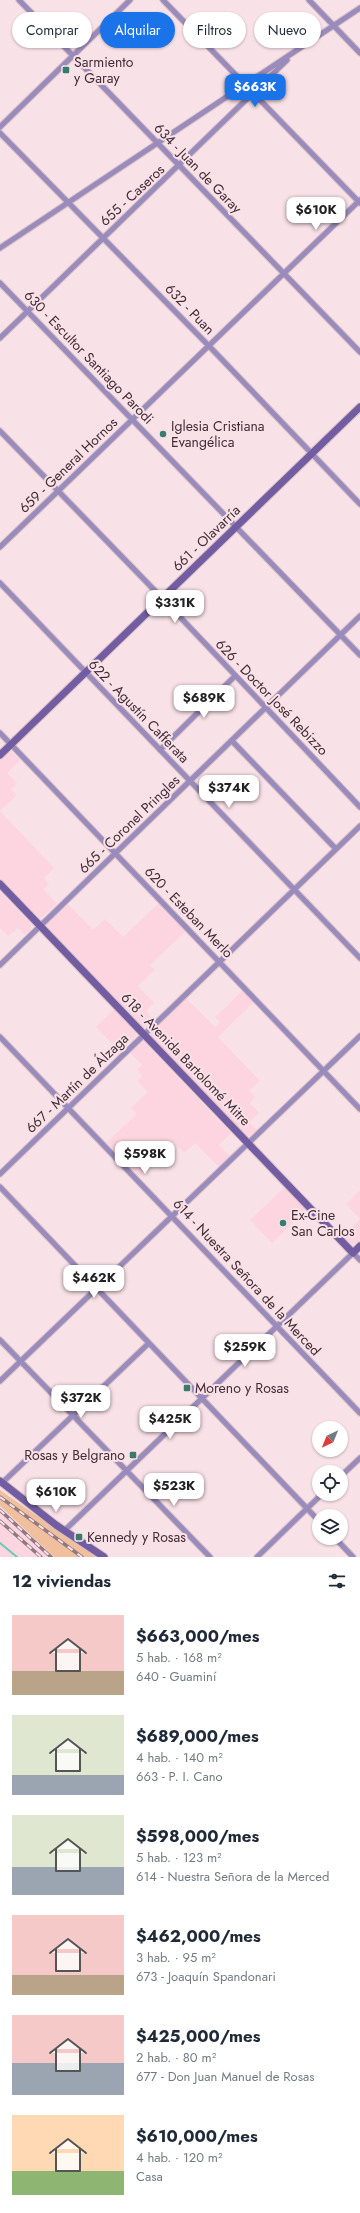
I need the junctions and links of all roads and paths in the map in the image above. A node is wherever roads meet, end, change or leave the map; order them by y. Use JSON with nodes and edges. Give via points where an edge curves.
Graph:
{"nodes":[{"id":1,"x":19,"y":0,"type":"edge"},
{"id":2,"x":130,"y":0,"type":"edge"},
{"id":3,"x":163,"y":0,"type":"edge"},
{"id":4,"x":309,"y":0,"type":"edge"},
{"id":5,"x":360,"y":8,"type":"edge"},
{"id":6,"x":334,"y":26,"type":"junction"},
{"id":7,"x":297,"y":51,"type":"junction"},
{"id":8,"x":360,"y":52,"type":"edge"},
{"id":9,"x":73,"y":57,"type":"junction"},
{"id":10,"x":245,"y":85,"type":"junction"},
{"id":11,"x":253,"y":93,"type":"junction"},
{"id":12,"x":0,"y":127,"type":"edge"},
{"id":13,"x":0,"y":133,"type":"edge"},
{"id":14,"x":157,"y":144,"type":"junction"},
{"id":15,"x":180,"y":166,"type":"junction"},
{"id":16,"x":360,"y":201,"type":"edge"},
{"id":17,"x":67,"y":202,"type":"junction"},
{"id":18,"x":104,"y":238,"type":"junction"},
{"id":19,"x":0,"y":248,"type":"edge"},
{"id":20,"x":284,"y":275,"type":"junction"},
{"id":21,"x":0,"y":283,"type":"edge"},
{"id":22,"x":27,"y":312,"type":"junction"},
{"id":23,"x":0,"y":338,"type":"edge"},
{"id":24,"x":209,"y":346,"type":"junction"},
{"id":25,"x":360,"y":352,"type":"edge"},
{"id":26,"x":360,"y":407,"type":"edge"},
{"id":27,"x":133,"y":419,"type":"junction"},
{"id":28,"x":0,"y":431,"type":"edge"},
{"id":29,"x":312,"y":454,"type":"junction"},
{"id":30,"x":58,"y":490,"type":"junction"},
{"id":31,"x":360,"y":504,"type":"edge"},
{"id":32,"x":236,"y":527,"type":"junction"},
{"id":33,"x":0,"y":547,"type":"edge"},
{"id":34,"x":0,"y":583,"type":"edge"},
{"id":35,"x":162,"y":598,"type":"junction"},
{"id":36,"x":360,"y":616,"type":"edge"},
{"id":37,"x":340,"y":635,"type":"junction"},
{"id":38,"x":360,"y":655,"type":"edge"},
{"id":39,"x":85,"y":672,"type":"junction"},
{"id":40,"x":235,"y":676,"type":"junction"},
{"id":41,"x":265,"y":708,"type":"junction"},
{"id":42,"x":0,"y":733,"type":"edge"},
{"id":43,"x":232,"y":741,"type":"junction"},
{"id":44,"x":11,"y":744,"type":"junction"},
{"id":45,"x":160,"y":750,"type":"junction"},
{"id":46,"x":0,"y":755,"type":"edge"},
{"id":47,"x":190,"y":782,"type":"junction"},
{"id":48,"x":360,"y":807,"type":"edge"},
{"id":49,"x":360,"y":826,"type":"edge"},
{"id":50,"x":336,"y":849,"type":"junction"},
{"id":51,"x":116,"y":854,"type":"junction"},
{"id":52,"x":0,"y":884,"type":"edge"},
{"id":53,"x":294,"y":890,"type":"junction"},
{"id":54,"x":40,"y":926,"type":"junction"},
{"id":55,"x":360,"y":958,"type":"edge"},
{"id":56,"x":220,"y":961,"type":"junction"},
{"id":57,"x":0,"y":965,"type":"edge"},
{"id":58,"x":144,"y":1034,"type":"junction"},
{"id":59,"x":360,"y":1036,"type":"edge"},
{"id":60,"x":0,"y":1037,"type":"edge"},
{"id":61,"x":324,"y":1070,"type":"junction"},
{"id":62,"x":68,"y":1108,"type":"junction"},
{"id":63,"x":360,"y":1108,"type":"edge"},
{"id":64,"x":247,"y":1143,"type":"junction"},
{"id":65,"x":0,"y":1174,"type":"edge"},
{"id":66,"x":0,"y":1187,"type":"edge"},
{"id":67,"x":173,"y":1215,"type":"junction"},
{"id":68,"x":360,"y":1246,"type":"edge"},
{"id":69,"x":353,"y":1253,"type":"junction"},
{"id":70,"x":360,"y":1260,"type":"edge"},
{"id":71,"x":97,"y":1289,"type":"junction"},
{"id":72,"x":277,"y":1326,"type":"junction"},
{"id":73,"x":0,"y":1340,"type":"edge"},
{"id":74,"x":148,"y":1343,"type":"junction"},
{"id":75,"x":21,"y":1361,"type":"junction"},
{"id":76,"x":0,"y":1381,"type":"edge"},
{"id":77,"x":201,"y":1398,"type":"junction"},
{"id":78,"x":360,"y":1413,"type":"edge"},
{"id":79,"x":73,"y":1416,"type":"junction"},
{"id":80,"x":360,"y":1458,"type":"edge"},
{"id":81,"x":348,"y":1469,"type":"edge"},
{"id":82,"x":126,"y":1470,"type":"junction"},
{"id":83,"x":1,"y":1482,"type":"edge"},
{"id":84,"x":314,"y":1501,"type":"edge"},
{"id":85,"x":307,"y":1508,"type":"junction"},
{"id":86,"x":312,"y":1513,"type":"edge"},
{"id":87,"x":64,"y":1531,"type":"junction"},
{"id":88,"x":342,"y":1545,"type":"edge"},
{"id":89,"x":104,"y":1557,"type":"edge"},
{"id":90,"x":210,"y":1557,"type":"edge"},
{"id":91,"x":257,"y":1557,"type":"edge"},
{"id":92,"x":353,"y":1557,"type":"edge"}],
"edges":[{"from":1,"to":9,"type":"street","name":"634 - Juan de Garay"},
{"from":2,"to":9,"type":"street"},
{"from":3,"to":10,"type":"street"},
{"from":4,"to":6,"type":"street"},
{"from":5,"to":6,"type":"street"},
{"from":6,"to":7,"type":"street"},
{"from":6,"to":8,"type":"street"},
{"from":7,"to":10,"type":"street"},
{"from":7,"to":11,"type":"street","name":"655 - Caseros"},
{"from":9,"to":12,"type":"street"},
{"from":9,"to":14,"type":"street","name":"634 - Juan de Garay"},
{"from":10,"to":11,"type":"street"},
{"from":10,"to":14,"type":"street"},
{"from":11,"to":15,"type":"street","name":"655 - Caseros"},
{"from":11,"to":16,"type":"street"},
{"from":13,"to":17,"type":"street","name":"632 - Puan"},
{"from":14,"to":15,"type":"street","name":"634 - Juan de Garay"},
{"from":14,"to":17,"type":"street"},
{"from":15,"to":18,"type":"street","name":"655 - Caseros"},
{"from":15,"to":20,"type":"street","name":"634 - Juan de Garay"},
{"from":16,"to":20,"type":"street","name":"659 - General Hornos"},
{"from":17,"to":18,"type":"street","name":"632 - Puan"},
{"from":17,"to":19,"type":"street"},
{"from":18,"to":22,"type":"street","name":"655 - Caseros"},
{"from":18,"to":24,"type":"street","name":"632 - Puan"},
{"from":20,"to":24,"type":"street","name":"659 - General Hornos"},
{"from":20,"to":25,"type":"street","name":"634 - Juan de Garay"},
{"from":21,"to":22,"type":"street","name":"630 - Escultor Santiago Parodi"},
{"from":22,"to":23,"type":"street","name":"655 - Caseros"},
{"from":22,"to":27,"type":"street","name":"630 - Escultor Santiago Parodi"},
{"from":24,"to":27,"type":"street","name":"659 - General Hornos"},
{"from":24,"to":29,"type":"street","name":"632 - Puan"},
{"from":26,"to":29,"type":"street","name":"661 - Olavarría"},
{"from":27,"to":30,"type":"street","name":"659 - General Hornos"},
{"from":27,"to":32,"type":"street","name":"630 - Escultor Santiago Parodi"},
{"from":28,"to":30,"type":"street","name":"626 - Doctor José Rebizzo"},
{"from":29,"to":31,"type":"street","name":"632 - Puan"},
{"from":29,"to":32,"type":"street","name":"661 - Olavarría"},
{"from":30,"to":33,"type":"street","name":"659 - General Hornos"},
{"from":30,"to":35,"type":"street","name":"626 - Doctor José Rebizzo"},
{"from":32,"to":35,"type":"street","name":"661 - Olavarría"},
{"from":32,"to":37,"type":"street","name":"630 - Escultor Santiago Parodi"},
{"from":34,"to":39,"type":"street","name":"622 - Agustín Cafferata"},
{"from":35,"to":39,"type":"street","name":"661 - Olavarría"},
{"from":35,"to":40,"type":"street","name":"626 - Doctor José Rebizzo"},
{"from":36,"to":37,"type":"street","name":"665 - Coronel Pringles"},
{"from":37,"to":38,"type":"street","name":"630 - Escultor Santiago Parodi"},
{"from":37,"to":41,"type":"street","name":"665 - Coronel Pringles"},
{"from":39,"to":44,"type":"street","name":"661 - Olavarría"},
{"from":39,"to":45,"type":"street","name":"622 - Agustín Cafferata"},
{"from":40,"to":41,"type":"street","name":"626 - Doctor José Rebizzo"},
{"from":40,"to":45,"type":"street"},
{"from":41,"to":43,"type":"street","name":"665 - Coronel Pringles"},
{"from":41,"to":48,"type":"street","name":"626 - Doctor José Rebizzo"},
{"from":42,"to":44,"type":"street","name":"620 - Esteban Merlo"},
{"from":43,"to":47,"type":"street","name":"665 - Coronel Pringles"},
{"from":43,"to":50,"type":"street"},
{"from":44,"to":46,"type":"street","name":"661 - Olavarría"},
{"from":44,"to":51,"type":"street","name":"620 - Esteban Merlo"},
{"from":45,"to":47,"type":"street","name":"622 - Agustín Cafferata"},
{"from":47,"to":51,"type":"street","name":"665 - Coronel Pringles"},
{"from":47,"to":53,"type":"street","name":"622 - Agustín Cafferata"},
{"from":49,"to":50,"type":"street","name":"667 - Martín de Álzaga"},
{"from":50,"to":53,"type":"street","name":"667 - Martín de Álzaga"},
{"from":51,"to":54,"type":"street","name":"665 - Coronel Pringles"},
{"from":51,"to":56,"type":"street","name":"620 - Esteban Merlo"},
{"from":52,"to":54,"type":"street","name":"618 - Avenida Bartolomé Mitre"},
{"from":53,"to":55,"type":"street","name":"622 - Agustín Cafferata"},
{"from":53,"to":56,"type":"street","name":"667 - Martín de Álzaga"},
{"from":54,"to":57,"type":"street","name":"665 - Coronel Pringles"},
{"from":54,"to":58,"type":"street","name":"618 - Avenida Bartolomé Mitre"},
{"from":56,"to":58,"type":"street","name":"667 - Martín de Álzaga"},
{"from":56,"to":61,"type":"street","name":"620 - Esteban Merlo"},
{"from":58,"to":62,"type":"street","name":"667 - Martín de Álzaga"},
{"from":58,"to":64,"type":"street","name":"618 - Avenida Bartolomé Mitre"},
{"from":59,"to":61,"type":"street"},
{"from":60,"to":62,"type":"street","name":"614 - Nuestra Señora de la Merced"},
{"from":61,"to":63,"type":"street","name":"620 - Esteban Merlo"},
{"from":61,"to":64,"type":"street"},
{"from":62,"to":65,"type":"street","name":"667 - Martín de Álzaga"},
{"from":62,"to":67,"type":"street","name":"614 - Nuestra Señora de la Merced"},
{"from":64,"to":67,"type":"street"},
{"from":64,"to":69,"type":"street","name":"618 - Avenida Bartolomé Mitre"},
{"from":66,"to":71,"type":"street"},
{"from":67,"to":71,"type":"street"},
{"from":67,"to":72,"type":"street","name":"614 - Nuestra Señora de la Merced"},
{"from":68,"to":69,"type":"street"},
{"from":69,"to":70,"type":"street"},
{"from":69,"to":72,"type":"street"},
{"from":71,"to":74,"type":"street"},
{"from":71,"to":75,"type":"street"},
{"from":72,"to":77,"type":"street"},
{"from":72,"to":78,"type":"street","name":"614 - Nuestra Señora de la Merced"},
{"from":73,"to":75,"type":"street"},
{"from":74,"to":77,"type":"street"},
{"from":74,"to":79,"type":"street"},
{"from":75,"to":76,"type":"street"},
{"from":75,"to":79,"type":"street"},
{"from":77,"to":82,"type":"street"},
{"from":77,"to":85,"type":"street"},
{"from":79,"to":82,"type":"street"},
{"from":79,"to":83,"type":"street"},
{"from":80,"to":81,"type":"street"},
{"from":82,"to":87,"type":"street"},
{"from":82,"to":90,"type":"street"},
{"from":83,"to":87,"type":"street"},
{"from":84,"to":85,"type":"street"},
{"from":85,"to":86,"type":"street"},
{"from":85,"to":91,"type":"street"},
{"from":87,"to":89,"type":"street"},
{"from":88,"to":92,"type":"street"}]}
